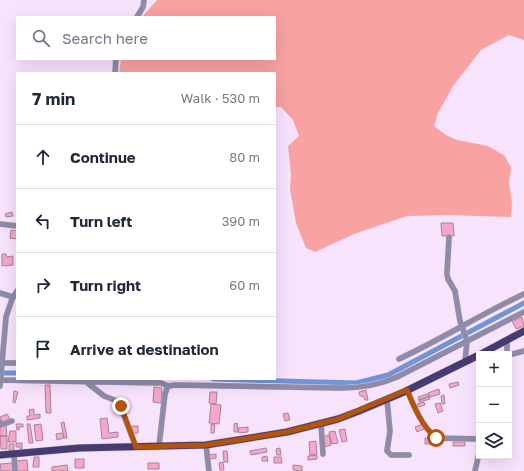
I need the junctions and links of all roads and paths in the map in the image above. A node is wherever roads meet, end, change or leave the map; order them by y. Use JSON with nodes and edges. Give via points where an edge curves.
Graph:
{"nodes":[{"id":1,"x":144,"y":0,"type":"edge"},
{"id":2,"x":138,"y":16,"type":"edge"},
{"id":3,"x":116,"y":60,"type":"edge"},
{"id":4,"x":115,"y":72,"type":"edge"},
{"id":5,"x":0,"y":224,"type":"edge"},
{"id":6,"x":16,"y":226,"type":"edge"},
{"id":7,"x":450,"y":237,"type":"dead end"},
{"id":8,"x":16,"y":292,"type":"edge"},
{"id":9,"x":0,"y":293,"type":"edge"},
{"id":10,"x":524,"y":294,"type":"edge"},
{"id":11,"x":13,"y":297,"type":"junction"},
{"id":12,"x":524,"y":312,"type":"edge"},
{"id":13,"x":462,"y":328,"type":"junction"},
{"id":14,"x":524,"y":332,"type":"edge"},
{"id":15,"x":467,"y":340,"type":"junction"},
{"id":16,"x":507,"y":340,"type":"junction"},
{"id":17,"x":486,"y":351,"type":"edge"},
{"id":18,"x":508,"y":351,"type":"edge"},
{"id":19,"x":524,"y":351,"type":"edge"},
{"id":20,"x":512,"y":354,"type":"edge"},
{"id":21,"x":476,"y":356,"type":"edge"},
{"id":22,"x":399,"y":359,"type":"dead end"},
{"id":23,"x":465,"y":362,"type":"junction"},
{"id":24,"x":16,"y":363,"type":"edge"},
{"id":25,"x":2,"y":365,"type":"edge"},
{"id":26,"x":1,"y":380,"type":"edge"},
{"id":27,"x":85,"y":381,"type":"junction"},
{"id":28,"x":168,"y":386,"type":"junction"},
{"id":29,"x":407,"y":390,"type":"junction"},
{"id":30,"x":387,"y":400,"type":"junction"},
{"id":31,"x":12,"y":421,"type":"dead end"},
{"id":32,"x":0,"y":422,"type":"edge"},
{"id":33,"x":321,"y":424,"type":"junction"},
{"id":34,"x":476,"y":439,"type":"edge"},
{"id":35,"x":206,"y":445,"type":"junction"},
{"id":36,"x":159,"y":446,"type":"junction"},
{"id":37,"x":136,"y":447,"type":"junction"},
{"id":38,"x":14,"y":453,"type":"junction"},
{"id":39,"x":323,"y":454,"type":"dead end"},
{"id":40,"x":0,"y":455,"type":"edge"},
{"id":41,"x":409,"y":455,"type":"dead end"},
{"id":42,"x":478,"y":459,"type":"edge"},
{"id":43,"x":15,"y":471,"type":"edge"},
{"id":44,"x":209,"y":471,"type":"edge"},
{"id":45,"x":475,"y":471,"type":"edge"}],
"edges":[{"from":1,"to":2,"type":"street"},
{"from":3,"to":4,"type":"street"},
{"from":5,"to":6,"type":"street"},
{"from":7,"to":13,"type":"street","via":[[447,274],[455,291]]},
{"from":8,"to":11,"type":"street"},
{"from":9,"to":11,"type":"street"},
{"from":10,"to":13,"type":"street"},
{"from":11,"to":25,"type":"street","via":[[6,317]]},
{"from":12,"to":15,"type":"street"},
{"from":13,"to":15,"type":"street"},
{"from":13,"to":22,"type":"street"},
{"from":14,"to":16,"type":"main road"},
{"from":15,"to":23,"type":"street"},
{"from":15,"to":28,"type":"street","via":[[390,380],[357,388]]},
{"from":16,"to":17,"type":"main road"},
{"from":16,"to":18,"type":"street"},
{"from":19,"to":20,"type":"street"},
{"from":21,"to":23,"type":"main road"},
{"from":23,"to":29,"type":"main road"},
{"from":24,"to":25,"type":"street"},
{"from":25,"to":26,"type":"street"},
{"from":26,"to":27,"type":"street"},
{"from":27,"to":28,"type":"street"},
{"from":27,"to":37,"type":"street","via":[[104,396],[119,403]]},
{"from":28,"to":36,"type":"street"},
{"from":29,"to":30,"type":"main road"},
{"from":29,"to":34,"type":"street","via":[[420,419],[436,438]]},
{"from":30,"to":33,"type":"main road"},
{"from":30,"to":41,"type":"street","via":[[390,431],[387,451],[391,454]]},
{"from":31,"to":32,"type":"street","via":[[1,424]]},
{"from":33,"to":35,"type":"main road"},
{"from":33,"to":39,"type":"street"},
{"from":35,"to":36,"type":"main road"},
{"from":35,"to":44,"type":"street"},
{"from":36,"to":37,"type":"main road"},
{"from":37,"to":38,"type":"main road"},
{"from":38,"to":40,"type":"main road"},
{"from":38,"to":43,"type":"street"},
{"from":42,"to":45,"type":"street"}]}
